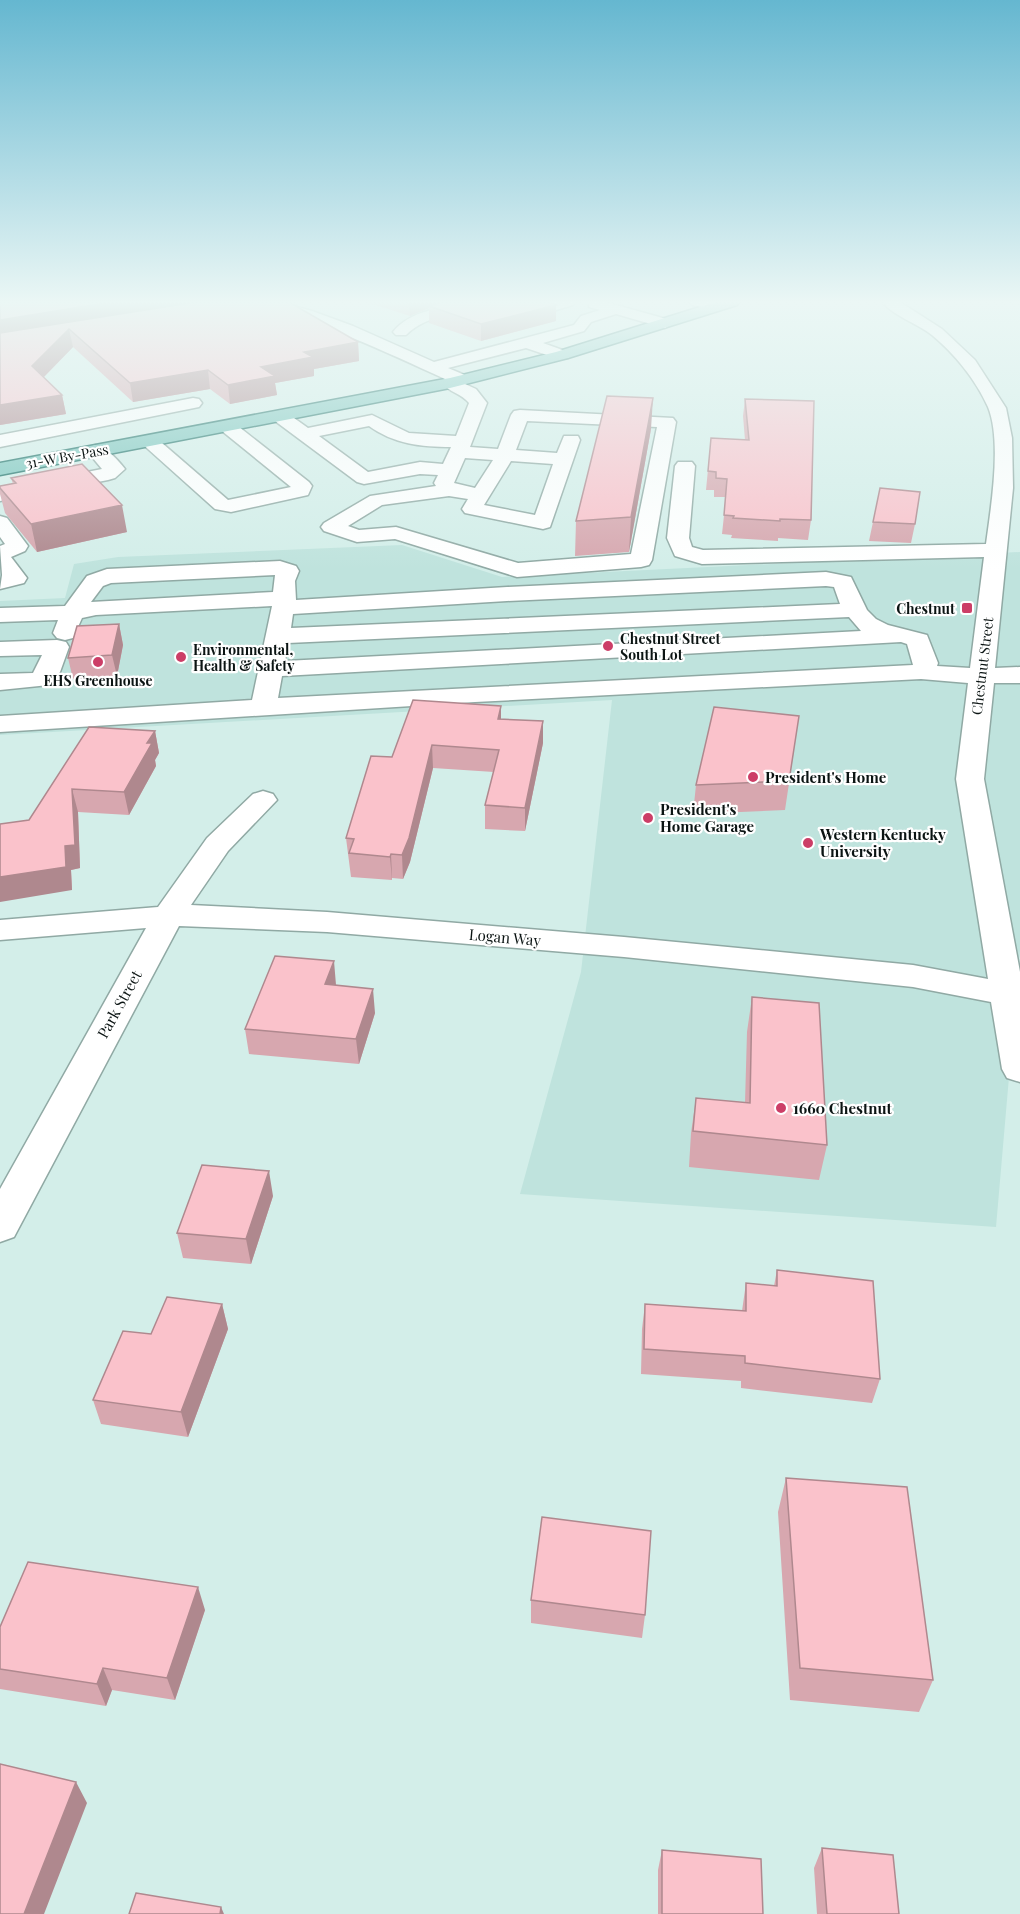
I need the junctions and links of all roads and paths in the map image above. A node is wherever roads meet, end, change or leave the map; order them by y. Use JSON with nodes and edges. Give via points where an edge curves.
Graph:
{"nodes":[{"id":1,"x":407,"y":391,"type":"edge"},
{"id":2,"x":468,"y":391,"type":"edge"},
{"id":3,"x":986,"y":391,"type":"edge"},
{"id":4,"x":193,"y":403,"type":"dead end"},
{"id":5,"x":347,"y":404,"type":"junction"},
{"id":6,"x":281,"y":417,"type":"junction"},
{"id":7,"x":578,"y":418,"type":"junction"},
{"id":8,"x":372,"y":420,"type":"junction"},
{"id":9,"x":228,"y":427,"type":"junction"},
{"id":10,"x":305,"y":434,"type":"junction"},
{"id":11,"x":0,"y":441,"type":"edge"},
{"id":12,"x":148,"y":441,"type":"junction"},
{"id":13,"x":411,"y":442,"type":"junction"},
{"id":14,"x":460,"y":446,"type":"junction"},
{"id":15,"x":0,"y":450,"type":"edge"},
{"id":16,"x":96,"y":451,"type":"junction"},
{"id":17,"x":505,"y":455,"type":"junction"},
{"id":18,"x":565,"y":459,"type":"junction"},
{"id":19,"x":685,"y":466,"type":"dead end"},
{"id":20,"x":7,"y":467,"type":"edge"},
{"id":21,"x":420,"y":468,"type":"junction"},
{"id":22,"x":447,"y":481,"type":"junction"},
{"id":23,"x":0,"y":495,"type":"edge"},
{"id":24,"x":481,"y":495,"type":"junction"},
{"id":25,"x":0,"y":522,"type":"edge"},
{"id":26,"x":996,"y":550,"type":"junction"},
{"id":27,"x":0,"y":556,"type":"edge"},
{"id":28,"x":0,"y":582,"type":"edge"},
{"id":29,"x":284,"y":603,"type":"junction"},
{"id":30,"x":853,"y":610,"type":"junction"},
{"id":31,"x":72,"y":613,"type":"junction"},
{"id":32,"x":0,"y":615,"type":"edge"},
{"id":33,"x":277,"y":636,"type":"junction"},
{"id":34,"x":909,"y":636,"type":"junction"},
{"id":35,"x":57,"y":647,"type":"junction"},
{"id":36,"x":0,"y":649,"type":"edge"},
{"id":37,"x":269,"y":669,"type":"junction"},
{"id":38,"x":921,"y":672,"type":"junction"},
{"id":39,"x":1020,"y":675,"type":"edge"},
{"id":40,"x":980,"y":676,"type":"junction"},
{"id":41,"x":0,"y":682,"type":"edge"},
{"id":42,"x":263,"y":707,"type":"junction"},
{"id":43,"x":0,"y":724,"type":"edge"},
{"id":44,"x":263,"y":800,"type":"dead end"},
{"id":45,"x":167,"y":916,"type":"junction"},
{"id":46,"x":0,"y":930,"type":"edge"},
{"id":47,"x":1007,"y":994,"type":"junction"},
{"id":48,"x":1020,"y":1069,"type":"edge"},
{"id":49,"x":0,"y":1226,"type":"edge"}],
"edges":[{"from":1,"to":5,"type":"main road","name":"31-W By-Pass"},
{"from":2,"to":14,"type":"street","via":[[478,403]]},
{"from":3,"to":26,"type":"street","name":"Chestnut Street","via":[[997,408],[1003,438],[1005,471]]},
{"from":4,"to":11,"type":"street"},
{"from":5,"to":6,"type":"main road","name":"31-W By-Pass"},
{"from":5,"to":8,"type":"street"},
{"from":6,"to":9,"type":"main road","name":"31-W By-Pass"},
{"from":6,"to":10,"type":"street"},
{"from":7,"to":17,"type":"street","via":[[520,415]]},
{"from":7,"to":18,"type":"street"},
{"from":7,"to":22,"type":"street","via":[[667,422],[641,560],[517,570],[396,533],[357,536],[331,527],[377,500]]},
{"from":8,"to":10,"type":"street"},
{"from":8,"to":13,"type":"street"},
{"from":9,"to":12,"type":"main road","name":"31-W By-Pass"},
{"from":9,"to":12,"type":"street","via":[[302,486],[301,491],[222,505]]},
{"from":10,"to":21,"type":"street","via":[[364,478]]},
{"from":12,"to":16,"type":"main road","name":"31-W By-Pass"},
{"from":13,"to":14,"type":"street"},
{"from":13,"to":21,"type":"street"},
{"from":14,"to":17,"type":"street"},
{"from":14,"to":22,"type":"street"},
{"from":15,"to":20,"type":"street"},
{"from":16,"to":20,"type":"main road","name":"31-W By-Pass"},
{"from":16,"to":23,"type":"street","via":[[115,469],[108,474]]},
{"from":17,"to":18,"type":"street"},
{"from":17,"to":24,"type":"street"},
{"from":18,"to":24,"type":"street","via":[[543,523],[472,508]]},
{"from":19,"to":26,"type":"street","via":[[678,538],[683,551],[702,557]]},
{"from":21,"to":22,"type":"street"},
{"from":22,"to":24,"type":"street"},
{"from":25,"to":27,"type":"street","via":[[17,546]]},
{"from":26,"to":40,"type":"street","name":"Chestnut Street","via":[[1002,579]]},
{"from":27,"to":28,"type":"street","via":[[16,578]]},
{"from":29,"to":30,"type":"street","via":[[825,579],[843,582]]},
{"from":29,"to":31,"type":"street","via":[[96,608]]},
{"from":29,"to":31,"type":"street","via":[[288,571],[280,568],[107,576],[95,581]]},
{"from":29,"to":33,"type":"street"},
{"from":30,"to":33,"type":"street"},
{"from":30,"to":34,"type":"street","via":[[879,631]]},
{"from":31,"to":32,"type":"street"},
{"from":31,"to":35,"type":"street"},
{"from":33,"to":37,"type":"street"},
{"from":34,"to":37,"type":"street"},
{"from":34,"to":38,"type":"street","via":[[918,640],[926,663]]},
{"from":35,"to":36,"type":"street"},
{"from":35,"to":41,"type":"street","via":[[48,672],[40,680]]},
{"from":37,"to":42,"type":"street"},
{"from":38,"to":40,"type":"street"},
{"from":38,"to":42,"type":"street"},
{"from":39,"to":40,"type":"street"},
{"from":40,"to":47,"type":"street","name":"Chestnut Street","via":[[970,779]]},
{"from":42,"to":43,"type":"street"},
{"from":44,"to":45,"type":"street","name":"Park Street","via":[[211,852]]},
{"from":45,"to":46,"type":"street","name":"Logan Way"},
{"from":45,"to":47,"type":"street","name":"Logan Way","via":[[327,922],[635,948],[913,976]]},
{"from":45,"to":49,"type":"street","name":"Park Street"},
{"from":47,"to":48,"type":"street","name":"Chestnut Street"}]}
